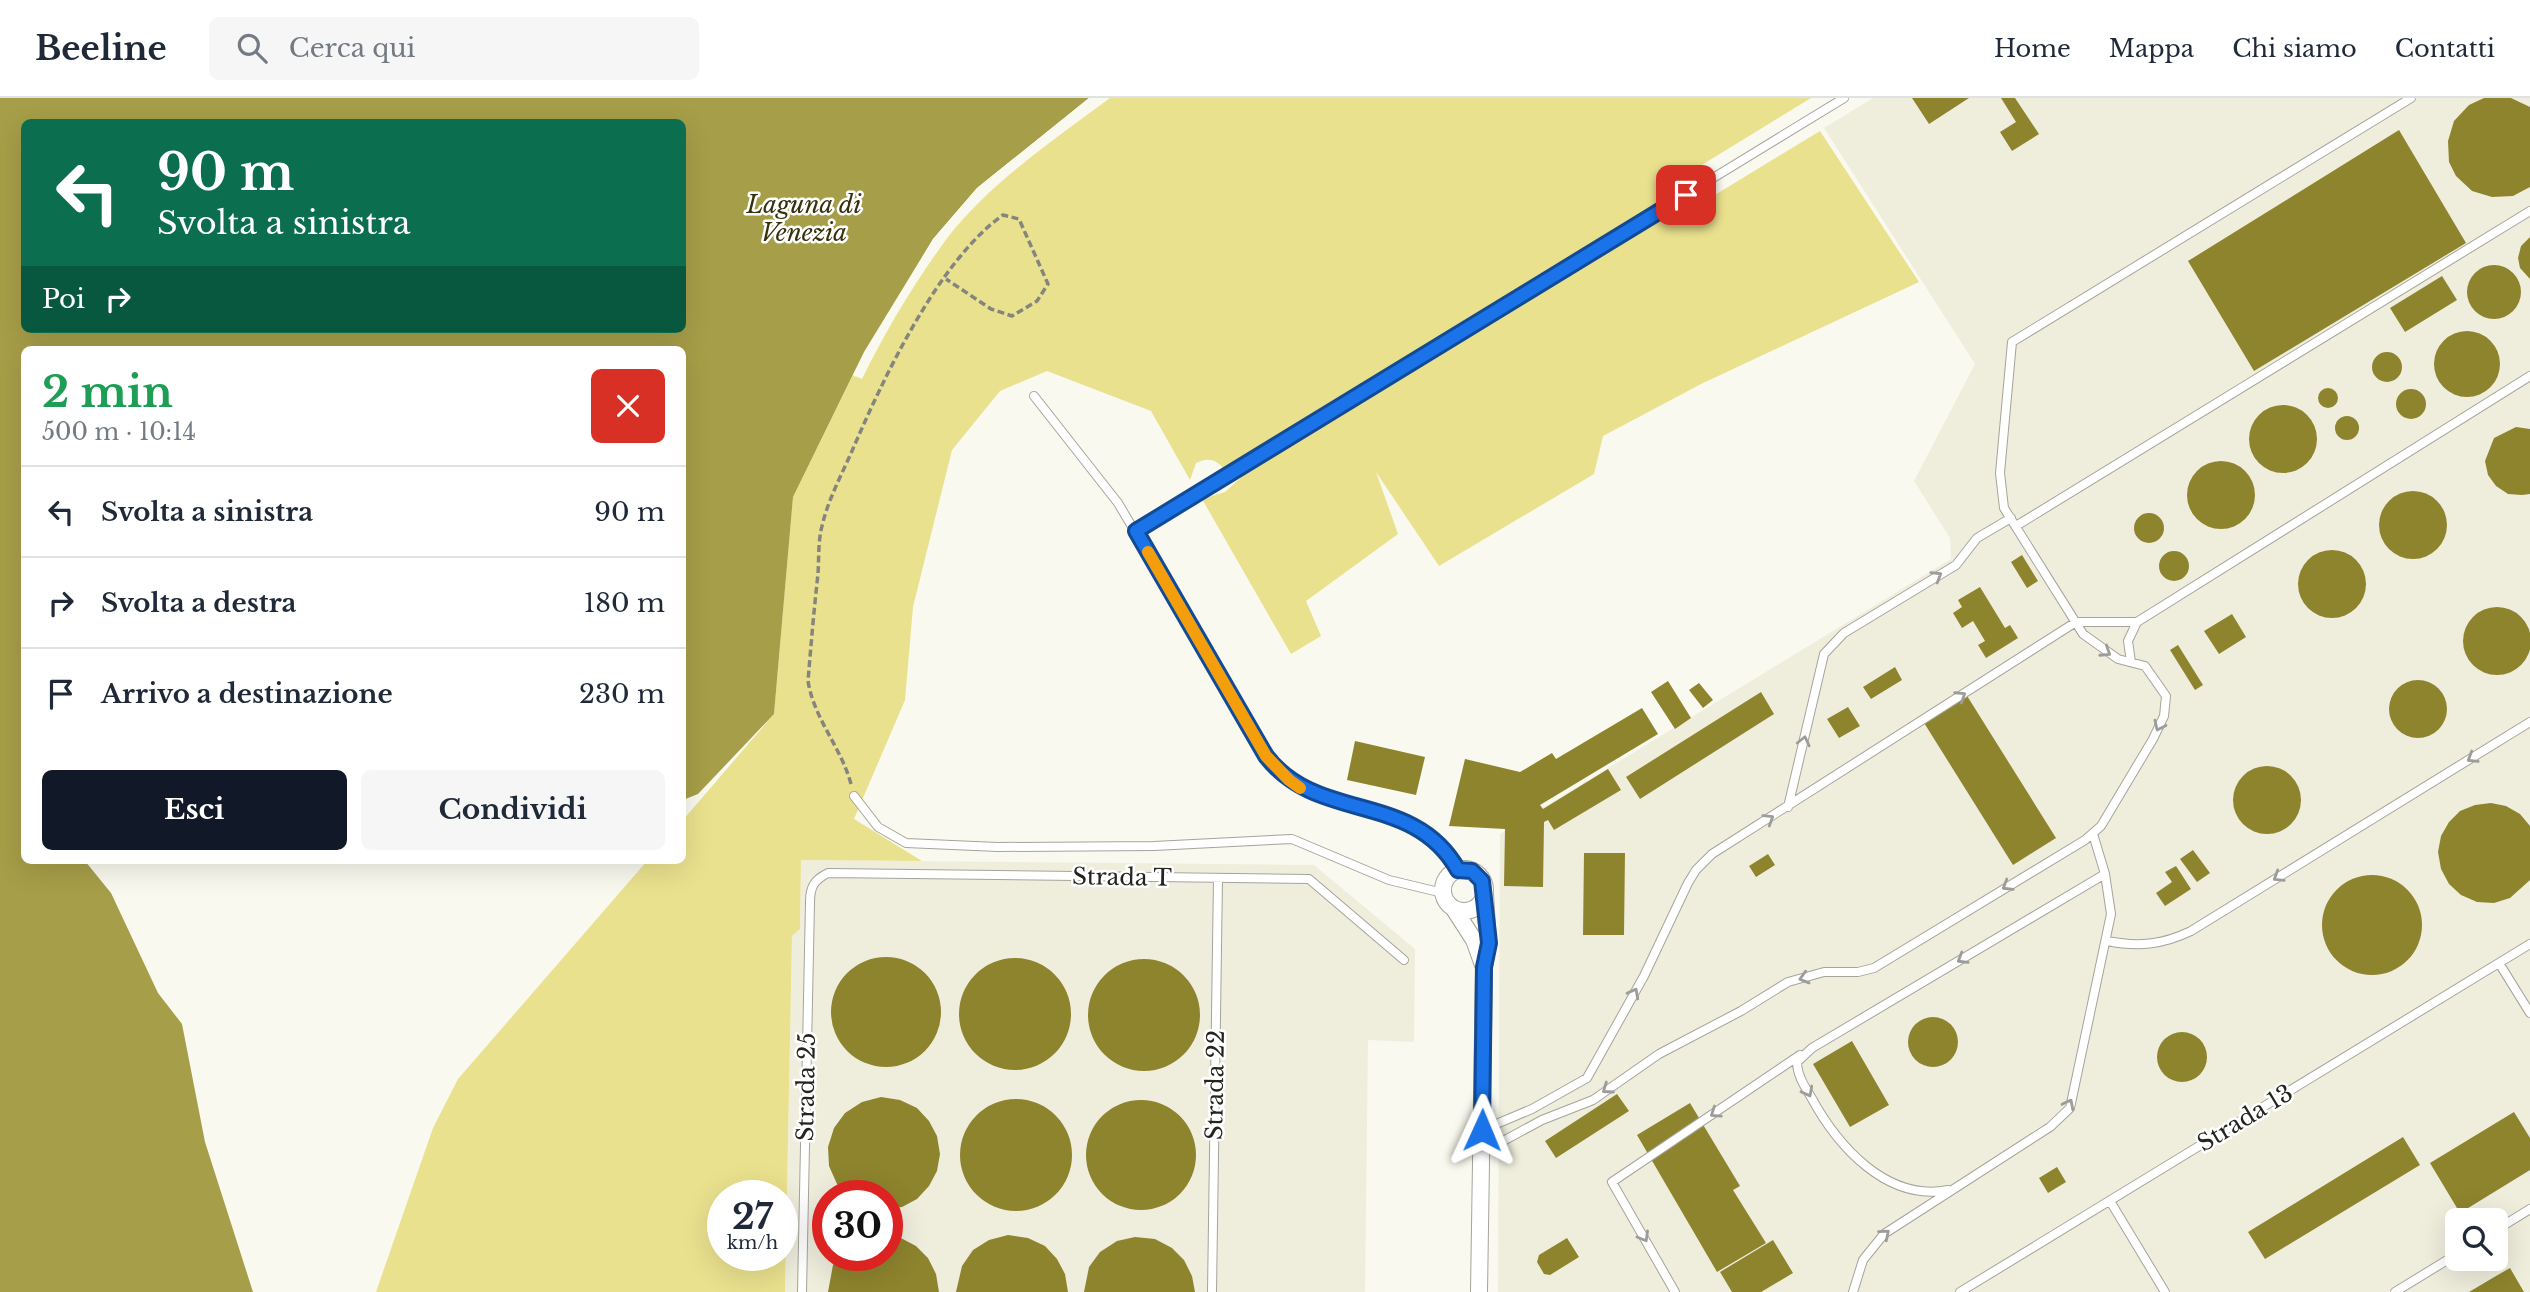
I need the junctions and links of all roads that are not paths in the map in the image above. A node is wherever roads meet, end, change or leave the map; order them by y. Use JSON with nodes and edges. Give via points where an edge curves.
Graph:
{"nodes":[{"id":1,"x":1844,"y":98,"type":"edge"},
{"id":2,"x":2411,"y":98,"type":"edge"},
{"id":3,"x":2530,"y":211,"type":"edge"},
{"id":4,"x":2530,"y":376,"type":"edge"},
{"id":5,"x":1034,"y":396,"type":"dead end"},
{"id":6,"x":2013,"y":522,"type":"junction"},
{"id":7,"x":1136,"y":531,"type":"junction"},
{"id":8,"x":2076,"y":622,"type":"junction"},
{"id":9,"x":2137,"y":622,"type":"junction"},
{"id":10,"x":2131,"y":662,"type":"junction"},
{"id":11,"x":2530,"y":722,"type":"edge"},
{"id":12,"x":854,"y":796,"type":"road end"},
{"id":13,"x":1788,"y":807,"type":"junction"},
{"id":14,"x":2093,"y":834,"type":"junction"},
{"id":15,"x":1458,"y":870,"type":"junction"},
{"id":16,"x":2105,"y":874,"type":"junction"},
{"id":17,"x":1218,"y":878,"type":"junction"},
{"id":18,"x":813,"y":883,"type":"joint"},
{"id":19,"x":1443,"y":893,"type":"junction"},
{"id":20,"x":1485,"y":894,"type":"junction"},
{"id":21,"x":1454,"y":909,"type":"junction"},
{"id":22,"x":2107,"y":941,"type":"junction"},
{"id":23,"x":2530,"y":944,"type":"edge"},
{"id":24,"x":1404,"y":960,"type":"dead end"},
{"id":25,"x":2499,"y":963,"type":"junction"},
{"id":26,"x":1484,"y":967,"type":"junction"},
{"id":27,"x":2530,"y":1013,"type":"edge"},
{"id":28,"x":1812,"y":1048,"type":"junction"},
{"id":29,"x":1482,"y":1130,"type":"junction"},
{"id":30,"x":1481,"y":1153,"type":"junction"},
{"id":31,"x":1948,"y":1189,"type":"junction"},
{"id":32,"x":2110,"y":1200,"type":"junction"},
{"id":33,"x":2530,"y":1209,"type":"edge"},
{"id":34,"x":2508,"y":1223,"type":"edge"},
{"id":35,"x":2445,"y":1261,"type":"edge"},
{"id":36,"x":802,"y":1292,"type":"edge"},
{"id":37,"x":1212,"y":1292,"type":"edge"},
{"id":38,"x":1479,"y":1292,"type":"edge"},
{"id":39,"x":1675,"y":1292,"type":"edge"},
{"id":40,"x":1853,"y":1292,"type":"edge"},
{"id":41,"x":1960,"y":1292,"type":"edge"},
{"id":42,"x":2165,"y":1292,"type":"edge"},
{"id":43,"x":2395,"y":1292,"type":"edge"}],
"edges":[{"from":1,"to":7,"type":"lane"},
{"from":2,"to":6,"type":"lane","via":[[2012,342],[2000,491]]},
{"from":3,"to":6,"type":"lane"},
{"from":4,"to":9,"type":"lane"},
{"from":5,"to":7,"type":"lane"},
{"from":6,"to":8,"type":"lane"},
{"from":13,"to":6,"type":"lane","one_way":true,"via":[[1824,654],[1830,645],[1956,565],[1977,538]]},
{"from":7,"to":15,"type":"lane","via":[[1280,773],[1311,793],[1370,808],[1421,831],[1446,852]]},
{"from":8,"to":9,"type":"lane"},
{"from":8,"to":10,"type":"lane","one_way":true,"via":[[2095,645]]},
{"from":13,"to":8,"type":"lane","one_way":true},
{"from":9,"to":10,"type":"lane","via":[[2128,641]]},
{"from":10,"to":14,"type":"lane","one_way":true,"via":[[2145,666],[2161,686],[2166,696],[2164,716]]},
{"from":11,"to":22,"type":"lane","one_way":true,"via":[[2191,931],[2134,946]]},
{"from":12,"to":19,"type":"lane","via":[[878,827],[906,843],[1141,846],[1292,839],[1389,880]]},
{"from":29,"to":13,"type":"lane","one_way":true,"via":[[1532,1110],[1587,1078],[1696,870]]},
{"from":14,"to":16,"type":"lane"},
{"from":14,"to":30,"type":"lane","one_way":true,"via":[[1874,968],[1824,972],[1788,982],[1659,1054],[1592,1100]]},
{"from":15,"to":19,"type":"street","via":[[1446,879]]},
{"from":15,"to":20,"type":"street","via":[[1478,875]]},
{"from":16,"to":22,"type":"lane","via":[[2111,914]]},
{"from":16,"to":28,"type":"lane","one_way":true},
{"from":17,"to":18,"type":"lane","name":"Strada T","via":[[828,873]]},
{"from":17,"to":24,"type":"lane","name":"Strada T","via":[[1308,879]]},
{"from":17,"to":37,"type":"lane","name":"Strada 22"},
{"from":18,"to":36,"type":"lane","name":"Strada 25"},
{"from":19,"to":21,"type":"street"},
{"from":20,"to":21,"type":"street","via":[[1473,909]]},
{"from":20,"to":26,"type":"street","via":[[1489,943]]},
{"from":21,"to":26,"type":"street","via":[[1474,940]]},
{"from":31,"to":22,"type":"lane","one_way":true,"via":[[2050,1127],[2070,1108]]},
{"from":23,"to":25,"type":"lane","name":"Strada 13"},
{"from":25,"to":27,"type":"lane"},
{"from":25,"to":32,"type":"lane","name":"Strada 13"},
{"from":26,"to":29,"type":"street"},
{"from":28,"to":31,"type":"lane","one_way":true,"via":[[1797,1062],[1797,1068],[1847,1150],[1887,1178],[1919,1189]]},
{"from":28,"to":39,"type":"lane","one_way":true,"via":[[1612,1182]]},
{"from":29,"to":30,"type":"street"},
{"from":30,"to":38,"type":"street"},
{"from":40,"to":31,"type":"lane","one_way":true,"via":[[1863,1260],[1876,1241]]},
{"from":32,"to":41,"type":"lane","name":"Strada 13"},
{"from":32,"to":42,"type":"lane"},
{"from":33,"to":34,"type":"lane"},
{"from":35,"to":43,"type":"lane"}]}
